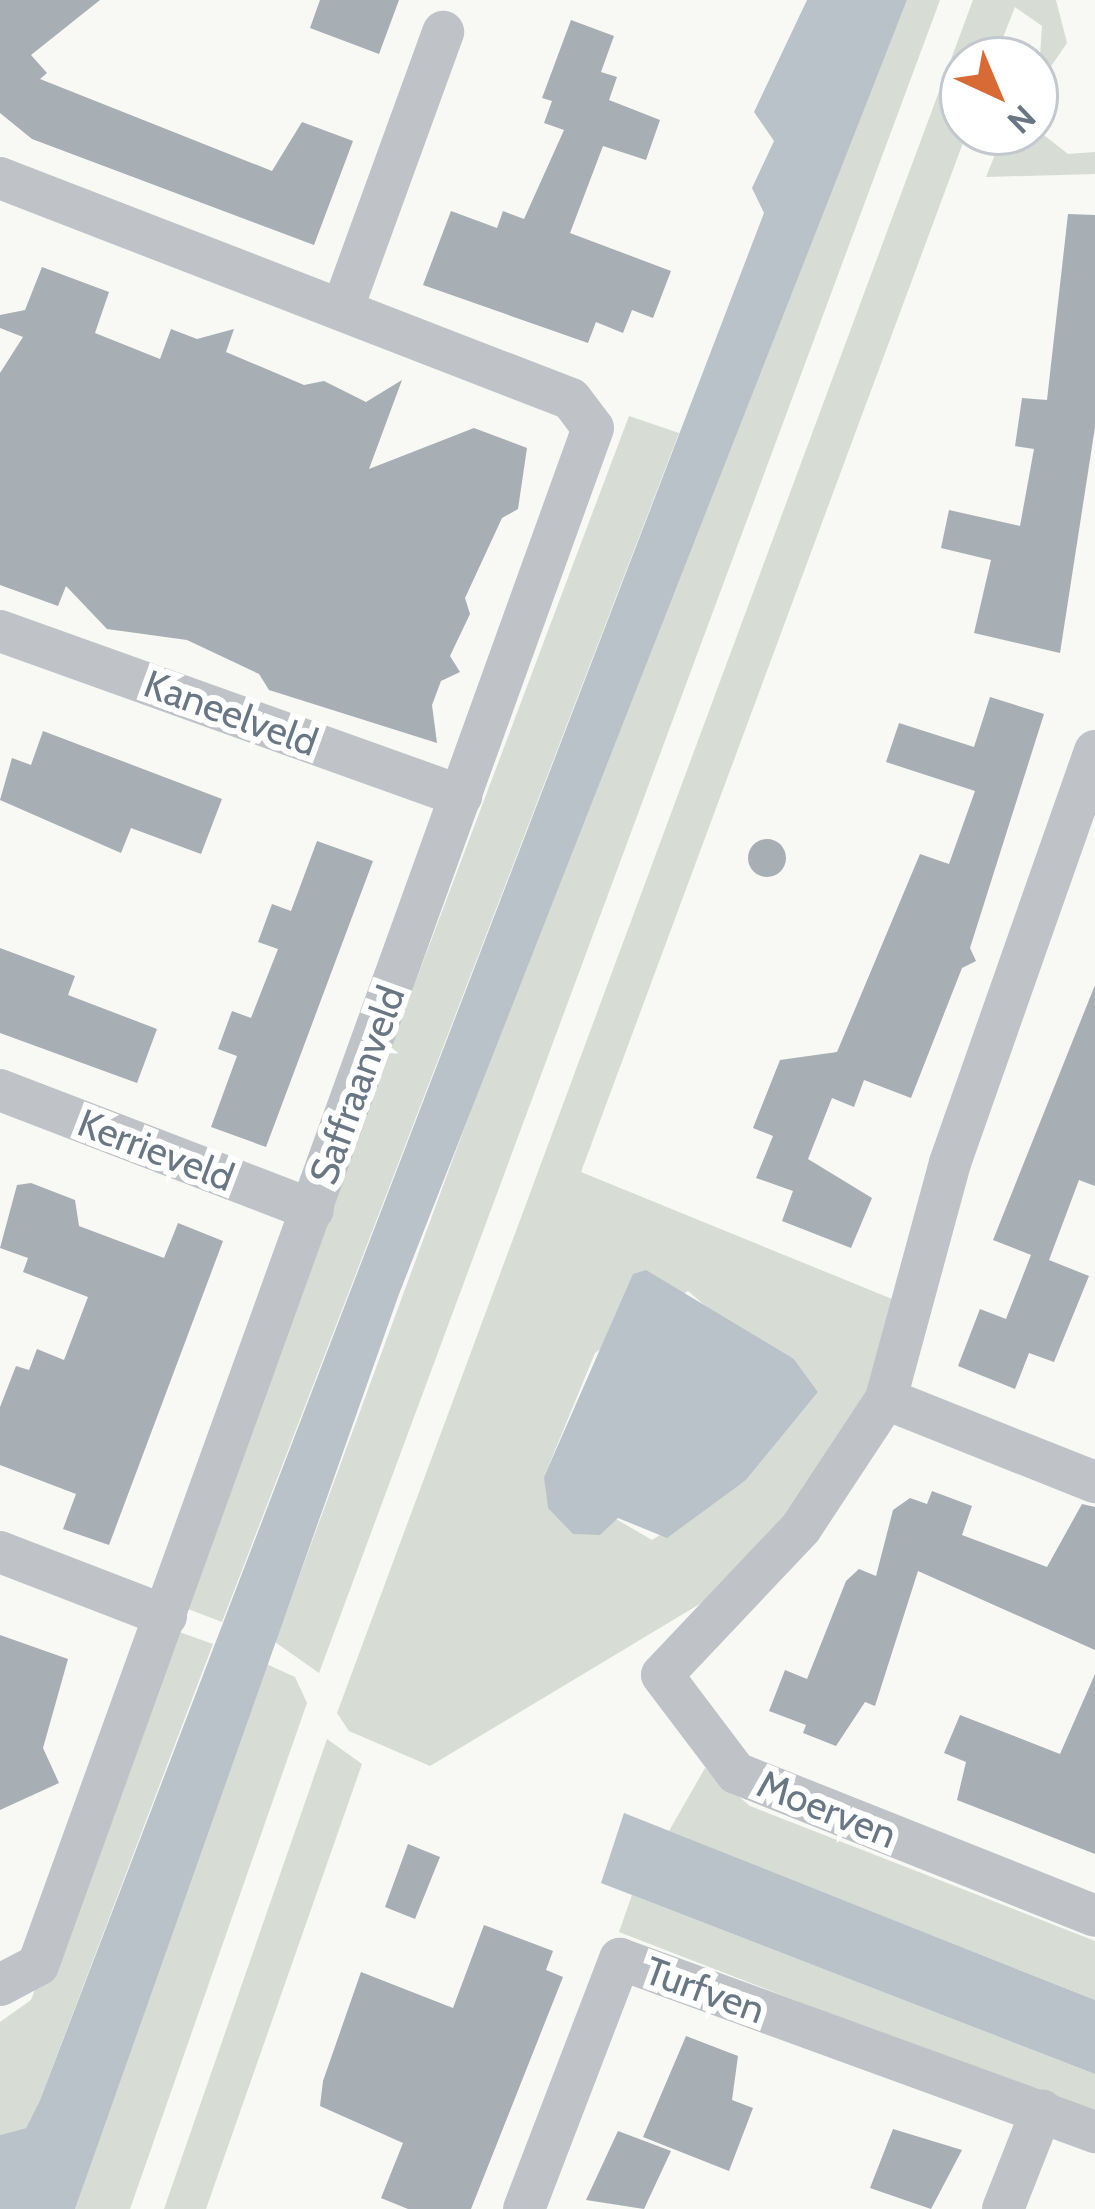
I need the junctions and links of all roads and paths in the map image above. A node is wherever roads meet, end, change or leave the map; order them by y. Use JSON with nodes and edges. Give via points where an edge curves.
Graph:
{"nodes":[{"id":1,"x":442,"y":32,"type":"dead end"},
{"id":2,"x":0,"y":178,"type":"edge"},
{"id":3,"x":342,"y":310,"type":"junction"},
{"id":4,"x":0,"y":631,"type":"edge"},
{"id":5,"x":1095,"y":751,"type":"edge"},
{"id":6,"x":461,"y":796,"type":"junction"},
{"id":7,"x":0,"y":1090,"type":"edge"},
{"id":8,"x":313,"y":1210,"type":"junction"},
{"id":9,"x":886,"y":1400,"type":"junction"},
{"id":10,"x":1095,"y":1482,"type":"edge"},
{"id":11,"x":0,"y":1552,"type":"edge"},
{"id":12,"x":166,"y":1616,"type":"junction"},
{"id":13,"x":1095,"y":1916,"type":"edge"},
{"id":14,"x":0,"y":1984,"type":"edge"},
{"id":15,"x":1042,"y":2110,"type":"junction"},
{"id":16,"x":1095,"y":2132,"type":"edge"},
{"id":17,"x":524,"y":2209,"type":"edge"},
{"id":18,"x":1003,"y":2209,"type":"edge"}],
"edges":[{"from":1,"to":3,"type":"street"},
{"from":2,"to":3,"type":"street","name":"Saffraanveld"},
{"from":3,"to":6,"type":"street","name":"Saffraanveld","via":[[571,399],[593,428]]},
{"from":4,"to":6,"type":"street","name":"Kaneelveld"},
{"from":5,"to":9,"type":"street","name":"Moerven","via":[[950,1163]]},
{"from":6,"to":8,"type":"street","name":"Saffraanveld"},
{"from":7,"to":8,"type":"street","name":"Kerrieveld"},
{"from":8,"to":12,"type":"street","name":"Saffraanveld"},
{"from":9,"to":10,"type":"street"},
{"from":9,"to":13,"type":"street","name":"Moerven","via":[[801,1528],[662,1675],[736,1772]]},
{"from":11,"to":12,"type":"street"},
{"from":12,"to":14,"type":"street","name":"Saffraanveld","via":[[38,1966]]},
{"from":15,"to":16,"type":"street","name":"Turfven"},
{"from":15,"to":17,"type":"street","name":"Turfven","via":[[620,1959]]},
{"from":15,"to":18,"type":"street"}]}
